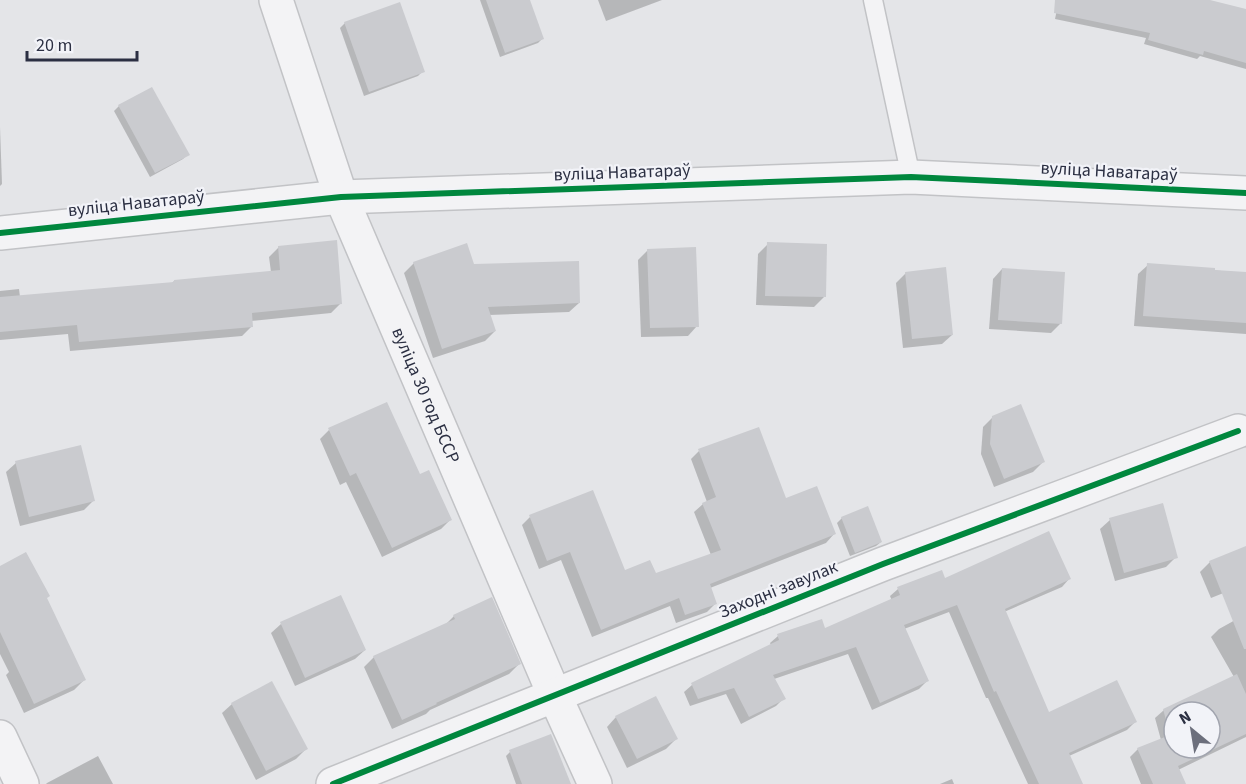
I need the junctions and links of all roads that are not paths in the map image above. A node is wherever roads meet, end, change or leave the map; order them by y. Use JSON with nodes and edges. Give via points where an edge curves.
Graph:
{"nodes":[{"id":1,"x":276,"y":0,"type":"edge"},
{"id":2,"x":873,"y":0,"type":"edge"},
{"id":3,"x":911,"y":177,"type":"junction"},
{"id":4,"x":1246,"y":193,"type":"edge"},
{"id":5,"x":340,"y":197,"type":"junction"},
{"id":6,"x":0,"y":233,"type":"edge"},
{"id":7,"x":1238,"y":431,"type":"dead end"},
{"id":8,"x":554,"y":694,"type":"junction"},
{"id":9,"x":0,"y":737,"type":"edge"},
{"id":10,"x":22,"y":784,"type":"edge"},
{"id":11,"x":333,"y":784,"type":"edge"},
{"id":12,"x":596,"y":784,"type":"edge"}],
"edges":[{"from":1,"to":5,"type":"street","name":"вуліца 30 год БССР"},
{"from":2,"to":3,"type":"lane"},
{"from":3,"to":4,"type":"street","name":"вуліца Наватараў"},
{"from":3,"to":5,"type":"street","name":"вуліца Наватараў"},
{"from":5,"to":6,"type":"street","name":"вуліца Наватараў"},
{"from":5,"to":8,"type":"street","name":"вуліца 30 год БССР"},
{"from":7,"to":8,"type":"street","name":"Заходні завулак","via":[[883,564]]},
{"from":8,"to":11,"type":"street","name":"Заходні завулак"},
{"from":8,"to":12,"type":"street","name":"вуліца 30 год БССР"},
{"from":9,"to":10,"type":"street"}]}
